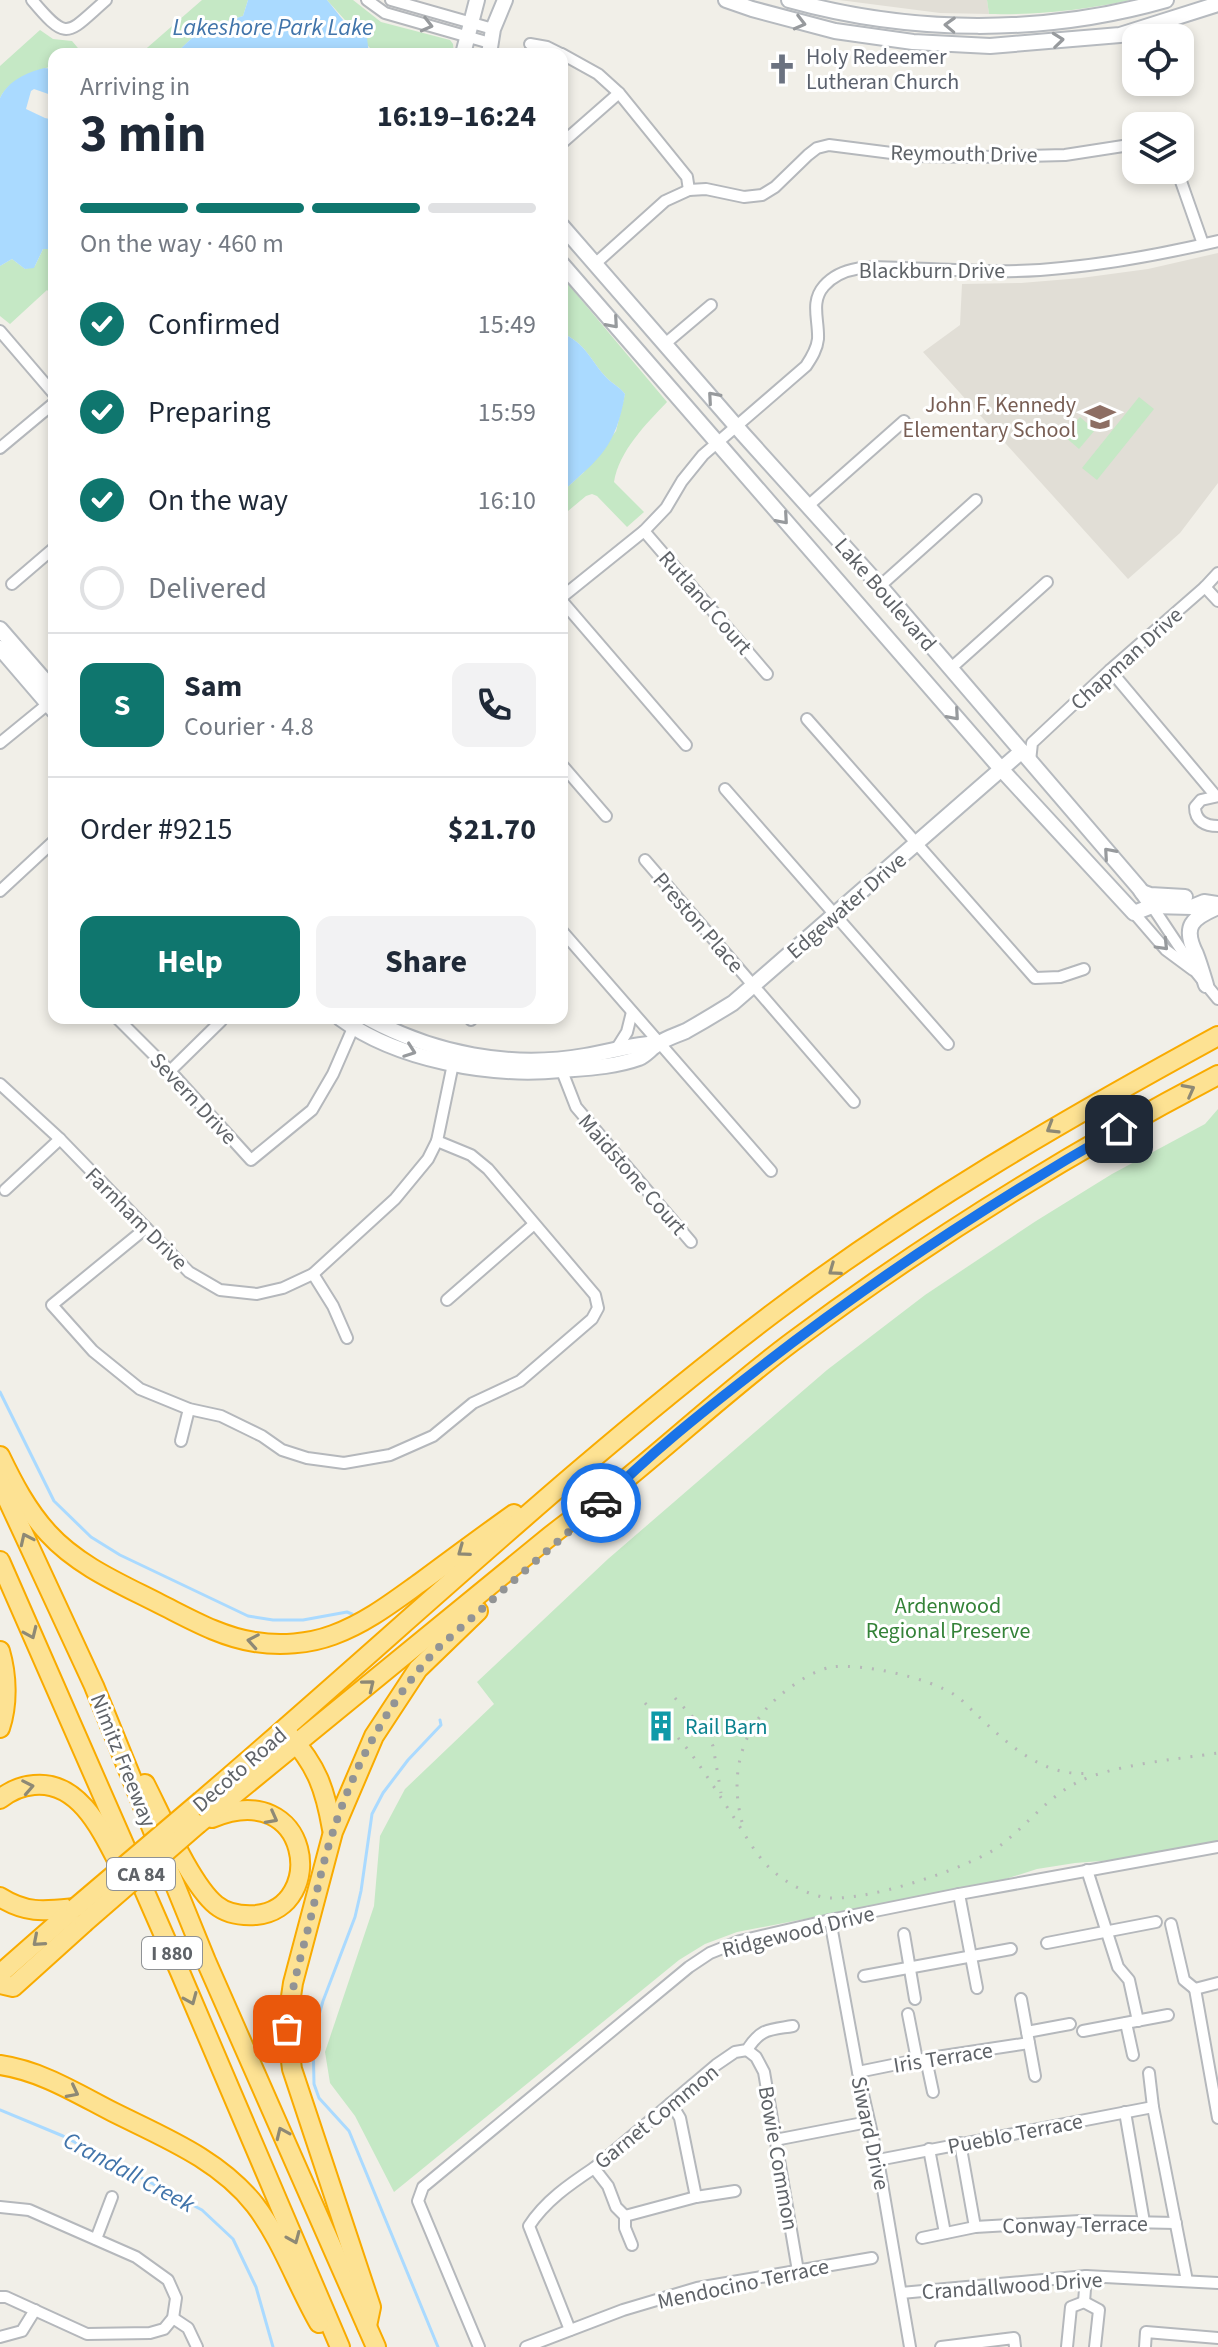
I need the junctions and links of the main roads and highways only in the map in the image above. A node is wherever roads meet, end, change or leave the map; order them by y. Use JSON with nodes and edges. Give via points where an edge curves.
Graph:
{"nodes":[{"id":1,"x":1218,"y":1036,"type":"edge"},
{"id":2,"x":1218,"y":1075,"type":"edge"},
{"id":3,"x":616,"y":1439,"type":"junction"},
{"id":4,"x":0,"y":1456,"type":"edge"},
{"id":5,"x":0,"y":1483,"type":"edge"},
{"id":6,"x":620,"y":1483,"type":"junction"},
{"id":7,"x":0,"y":1561,"type":"edge"},
{"id":8,"x":0,"y":1651,"type":"edge"},
{"id":9,"x":94,"y":1686,"type":"junction"},
{"id":10,"x":290,"y":1725,"type":"junction"},
{"id":11,"x":0,"y":1728,"type":"edge"},
{"id":12,"x":303,"y":1739,"type":"junction"},
{"id":13,"x":0,"y":1799,"type":"edge"},
{"id":14,"x":198,"y":1824,"type":"junction"},
{"id":15,"x":333,"y":1832,"type":"junction"},
{"id":16,"x":0,"y":1897,"type":"edge"},
{"id":17,"x":80,"y":1916,"type":"junction"},
{"id":18,"x":180,"y":1972,"type":"junction"},
{"id":19,"x":4,"y":1981,"type":"edge"},
{"id":20,"x":0,"y":2065,"type":"edge"},
{"id":21,"x":325,"y":2229,"type":"junction"},
{"id":22,"x":367,"y":2326,"type":"junction"},
{"id":23,"x":333,"y":2347,"type":"edge"},
{"id":24,"x":340,"y":2347,"type":"edge"},
{"id":25,"x":367,"y":2347,"type":"edge"},
{"id":26,"x":376,"y":2347,"type":"edge"}],
"edges":[{"from":1,"to":3,"type":"highway","one_way":true,"via":[[1068,1119],[894,1228],[775,1312]]},
{"from":6,"to":2,"type":"highway","number":"CA 84","one_way":true,"via":[[781,1351],[936,1241],[1077,1153]]},
{"from":3,"to":4,"type":"highway","one_way":true,"via":[[372,1617],[330,1636],[280,1644],[254,1642],[202,1625],[73,1556],[29,1510]]},
{"from":3,"to":10,"type":"highway","name":"Decoto Road"},
{"from":9,"to":5,"type":"highway","name":"Nimitz Freeway","number":"I 880","one_way":true},
{"from":12,"to":6,"type":"highway","number":"CA 84","one_way":true},
{"from":6,"to":15,"type":"highway","via":[[418,1669],[374,1736]]},
{"from":7,"to":18,"type":"highway","name":"Nimitz Freeway","number":"I 880","one_way":true},
{"from":8,"to":11,"type":"highway","via":[[5,1692]]},
{"from":14,"to":9,"type":"highway","one_way":true,"via":[[248,1809],[281,1821],[300,1849],[301,1867],[289,1897],[277,1908],[245,1916],[215,1905],[193,1877]]},
{"from":21,"to":9,"type":"highway","name":"Nimitz Freeway","number":"I 880","one_way":true,"via":[[206,1961]]},
{"from":10,"to":12,"type":"highway"},
{"from":10,"to":17,"type":"highway","name":"Decoto Road","bridge":true},
{"from":12,"to":14,"type":"highway","name":"Decoto Road","number":"CA 84"},
{"from":12,"to":15,"type":"highway","via":[[321,1781]]},
{"from":13,"to":18,"type":"highway","one_way":true,"via":[[22,1786],[38,1784],[71,1793],[84,1805]]},
{"from":14,"to":17,"type":"highway","name":"Decoto Road","number":"CA 84","bridge":true},
{"from":15,"to":22,"type":"highway","via":[[293,1983],[287,2029],[292,2069],[371,2307]]},
{"from":16,"to":17,"type":"highway","via":[[17,1907]]},
{"from":17,"to":19,"type":"highway","name":"Decoto Road"},
{"from":18,"to":24,"type":"highway","name":"Nimitz Freeway","number":"I 880","one_way":true},
{"from":20,"to":23,"type":"highway","one_way":true,"via":[[44,2077],[184,2148],[238,2186],[265,2219]]},
{"from":21,"to":22,"type":"highway","name":"Nimitz Freeway","number":"I 880"},
{"from":21,"to":25,"type":"highway","number":"I 880","via":[[325,2250]]},
{"from":22,"to":26,"type":"highway","name":"Nimitz Freeway","number":"I 880"}]}
